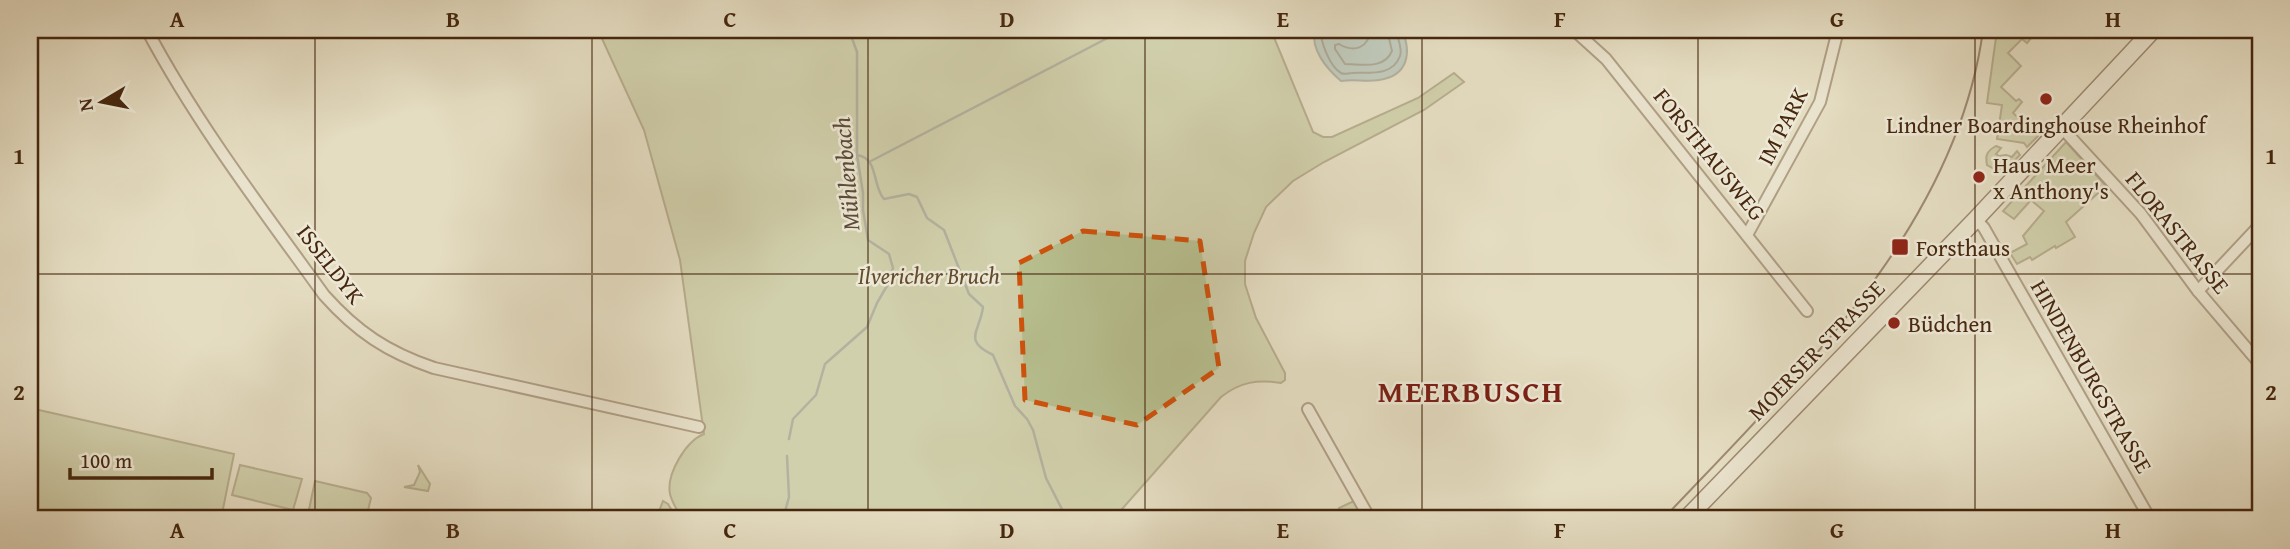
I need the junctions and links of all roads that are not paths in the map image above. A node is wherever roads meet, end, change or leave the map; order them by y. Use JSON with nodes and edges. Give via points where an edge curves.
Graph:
{"nodes":[{"id":1,"x":147,"y":30,"type":"edge"},
{"id":2,"x":1574,"y":30,"type":"edge"},
{"id":3,"x":1838,"y":30,"type":"edge"},
{"id":4,"x":2153,"y":30,"type":"edge"},
{"id":5,"x":2062,"y":128,"type":"junction"},
{"id":6,"x":1976,"y":219,"type":"junction"},
{"id":7,"x":2260,"y":225,"type":"edge"},
{"id":8,"x":1747,"y":235,"type":"junction"},
{"id":9,"x":2198,"y":290,"type":"junction"},
{"id":10,"x":1807,"y":311,"type":"dead end"},
{"id":11,"x":2260,"y":364,"type":"edge"},
{"id":12,"x":1308,"y":409,"type":"dead end"},
{"id":13,"x":699,"y":427,"type":"dead end"},
{"id":14,"x":1370,"y":519,"type":"edge"},
{"id":15,"x":1686,"y":519,"type":"edge"},
{"id":16,"x":2150,"y":519,"type":"edge"}],
"edges":[{"from":1,"to":13,"type":"street","name":"ISSELDYK","via":[[220,149],[324,295],[361,332],[406,359],[434,369]]},
{"from":2,"to":8,"type":"street","name":"FORSTHAUSWEG","via":[[1606,59]]},
{"from":3,"to":8,"type":"street","name":"IM PARK","via":[[1820,102]]},
{"from":4,"to":5,"type":"main road","name":"MOERSER STRASSE"},
{"from":5,"to":6,"type":"main road","name":"MOERSER STRASSE"},
{"from":5,"to":9,"type":"street","name":"FLORASTRASSE","via":[[2141,215]]},
{"from":6,"to":15,"type":"main road","name":"MOERSER STRASSE"},
{"from":6,"to":16,"type":"street","name":"HINDENBURGSTRASSE"},
{"from":7,"to":9,"type":"street"},
{"from":8,"to":10,"type":"street","name":"FORSTHAUSWEG"},
{"from":9,"to":11,"type":"street","name":"FLORASTRASSE"},
{"from":12,"to":14,"type":"street"}]}
